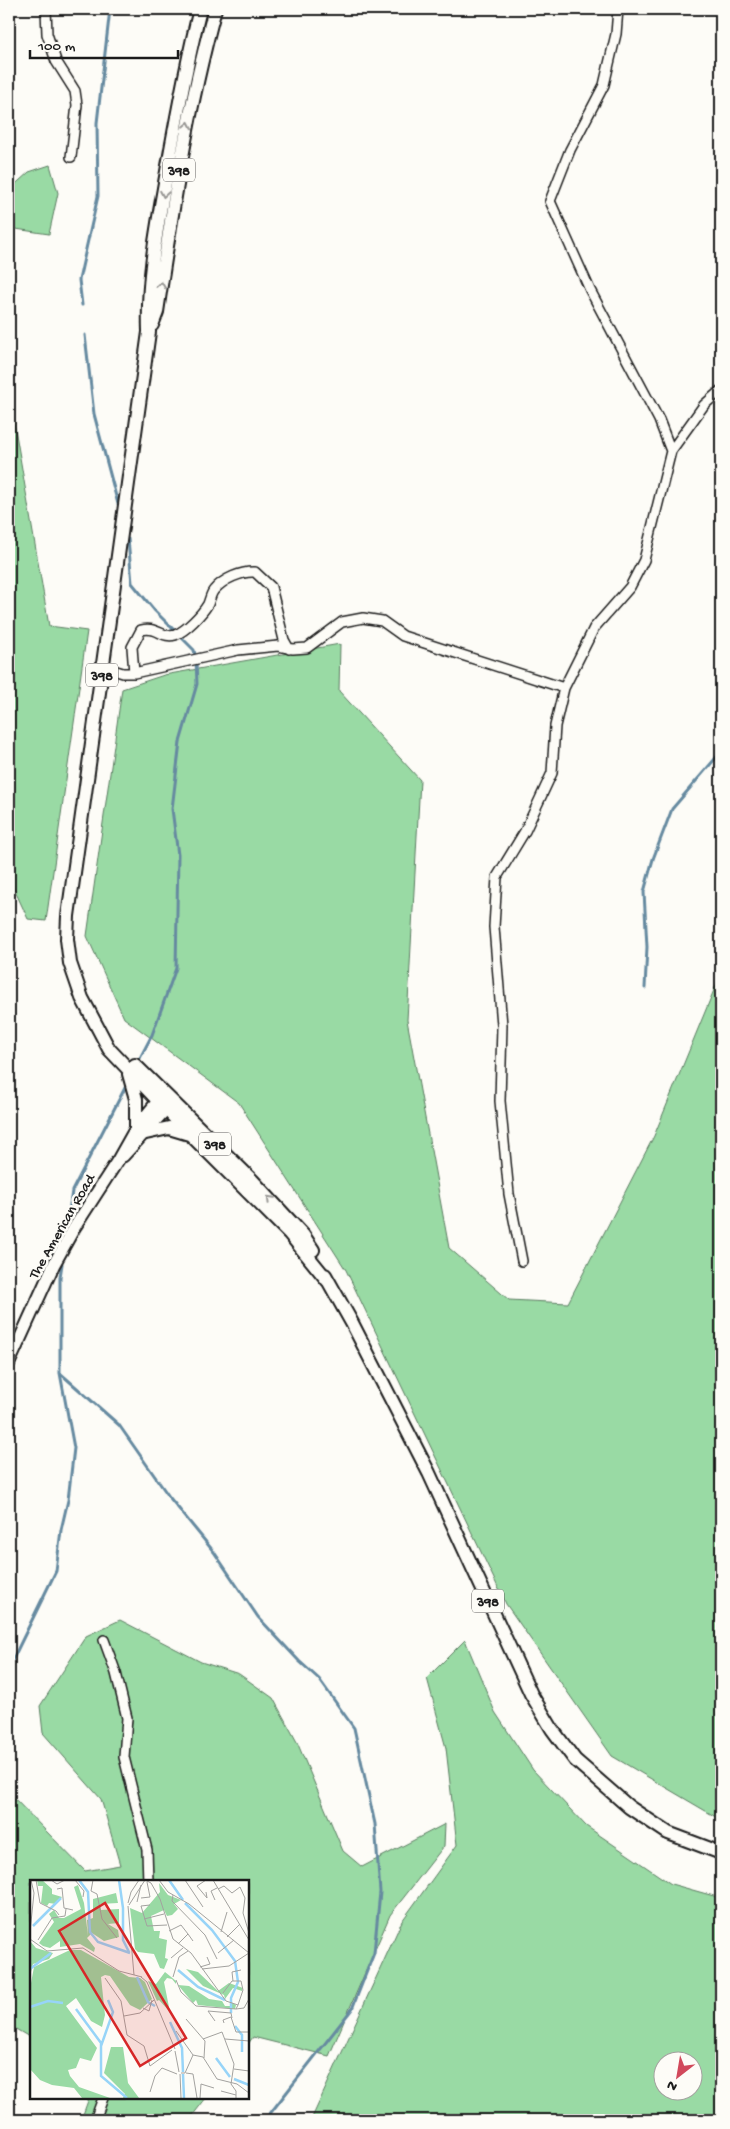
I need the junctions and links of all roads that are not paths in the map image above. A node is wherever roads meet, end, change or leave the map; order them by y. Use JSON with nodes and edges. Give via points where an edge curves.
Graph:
{"nodes":[{"id":1,"x":46,"y":9,"type":"edge"},
{"id":2,"x":200,"y":9,"type":"edge"},
{"id":3,"x":215,"y":9,"type":"edge"},
{"id":4,"x":618,"y":9,"type":"edge"},
{"id":5,"x":182,"y":87,"type":"junction"},
{"id":6,"x":195,"y":90,"type":"junction"},
{"id":7,"x":71,"y":157,"type":"dead end"},
{"id":8,"x":149,"y":332,"type":"junction"},
{"id":9,"x":721,"y":390,"type":"edge"},
{"id":10,"x":671,"y":451,"type":"junction"},
{"id":11,"x":289,"y":649,"type":"junction"},
{"id":12,"x":103,"y":668,"type":"junction"},
{"id":13,"x":134,"y":673,"type":"junction"},
{"id":14,"x":564,"y":688,"type":"junction"},
{"id":15,"x":90,"y":1014,"type":"junction"},
{"id":16,"x":124,"y":1065,"type":"junction"},
{"id":17,"x":164,"y":1102,"type":"junction"},
{"id":18,"x":141,"y":1130,"type":"junction"},
{"id":19,"x":191,"y":1135,"type":"junction"},
{"id":20,"x":522,"y":1261,"type":"dead end"},
{"id":21,"x":328,"y":1281,"type":"junction"},
{"id":22,"x":9,"y":1363,"type":"edge"},
{"id":23,"x":104,"y":1640,"type":"dead end"},
{"id":24,"x":721,"y":1853,"type":"edge"},
{"id":25,"x":148,"y":1880,"type":"edge"},
{"id":26,"x":103,"y":2099,"type":"edge"},
{"id":27,"x":95,"y":2120,"type":"edge"}],
"edges":[{"from":1,"to":7,"type":"street","via":[[47,34],[56,62],[75,91],[77,105]]},
{"from":2,"to":5,"type":"main road","number":"398"},
{"from":3,"to":6,"type":"main road","number":"398"},
{"from":4,"to":10,"type":"street","via":[[616,34],[604,85],[570,150],[550,201],[590,290],[659,420]]},
{"from":5,"to":6,"type":"main road","via":[[191,92]]},
{"from":5,"to":8,"type":"main road","number":"398","one_way":true,"via":[[151,266]]},
{"from":8,"to":6,"type":"main road","number":"398","one_way":true,"via":[[157,312],[175,190]]},
{"from":8,"to":12,"type":"main road","number":"398"},
{"from":9,"to":10,"type":"street","via":[[704,405]]},
{"from":10,"to":14,"type":"street","via":[[644,560],[630,587],[594,628]]},
{"from":11,"to":13,"type":"street","via":[[278,646],[238,650]]},
{"from":11,"to":13,"type":"street","via":[[271,587],[255,572],[246,571],[213,590],[208,605],[179,633],[173,636],[152,629],[142,630],[132,647]]},
{"from":11,"to":14,"type":"street","via":[[306,648],[342,622],[363,618],[382,621],[402,636]]},
{"from":12,"to":13,"type":"street"},
{"from":12,"to":15,"type":"main road","number":"398","via":[[67,939],[70,963]]},
{"from":14,"to":20,"type":"street","via":[[555,726],[552,773],[525,831],[497,877],[494,927],[502,1024],[500,1101],[509,1194]]},
{"from":15,"to":16,"type":"main road","number":"398","via":[[109,1049]]},
{"from":15,"to":17,"type":"main road","number":"398"},
{"from":16,"to":17,"type":"main road","number":"398"},
{"from":16,"to":18,"type":"main road","via":[[135,1090]]},
{"from":17,"to":18,"type":"main road","name":"The American Road"},
{"from":17,"to":19,"type":"main road","number":"398"},
{"from":21,"to":17,"type":"main road","number":"398","one_way":true,"via":[[303,1235],[252,1180]]},
{"from":18,"to":19,"type":"main road","via":[[169,1128]]},
{"from":18,"to":22,"type":"main road","name":"The American Road","via":[[93,1196],[54,1264]]},
{"from":19,"to":21,"type":"main road","number":"398","via":[[289,1233]]},
{"from":21,"to":24,"type":"main road","number":"398","via":[[425,1465],[531,1694],[552,1729],[575,1760],[629,1807],[668,1833]]},
{"from":23,"to":25,"type":"street","via":[[128,1718],[124,1757],[148,1850]]},
{"from":26,"to":27,"type":"street"}]}
